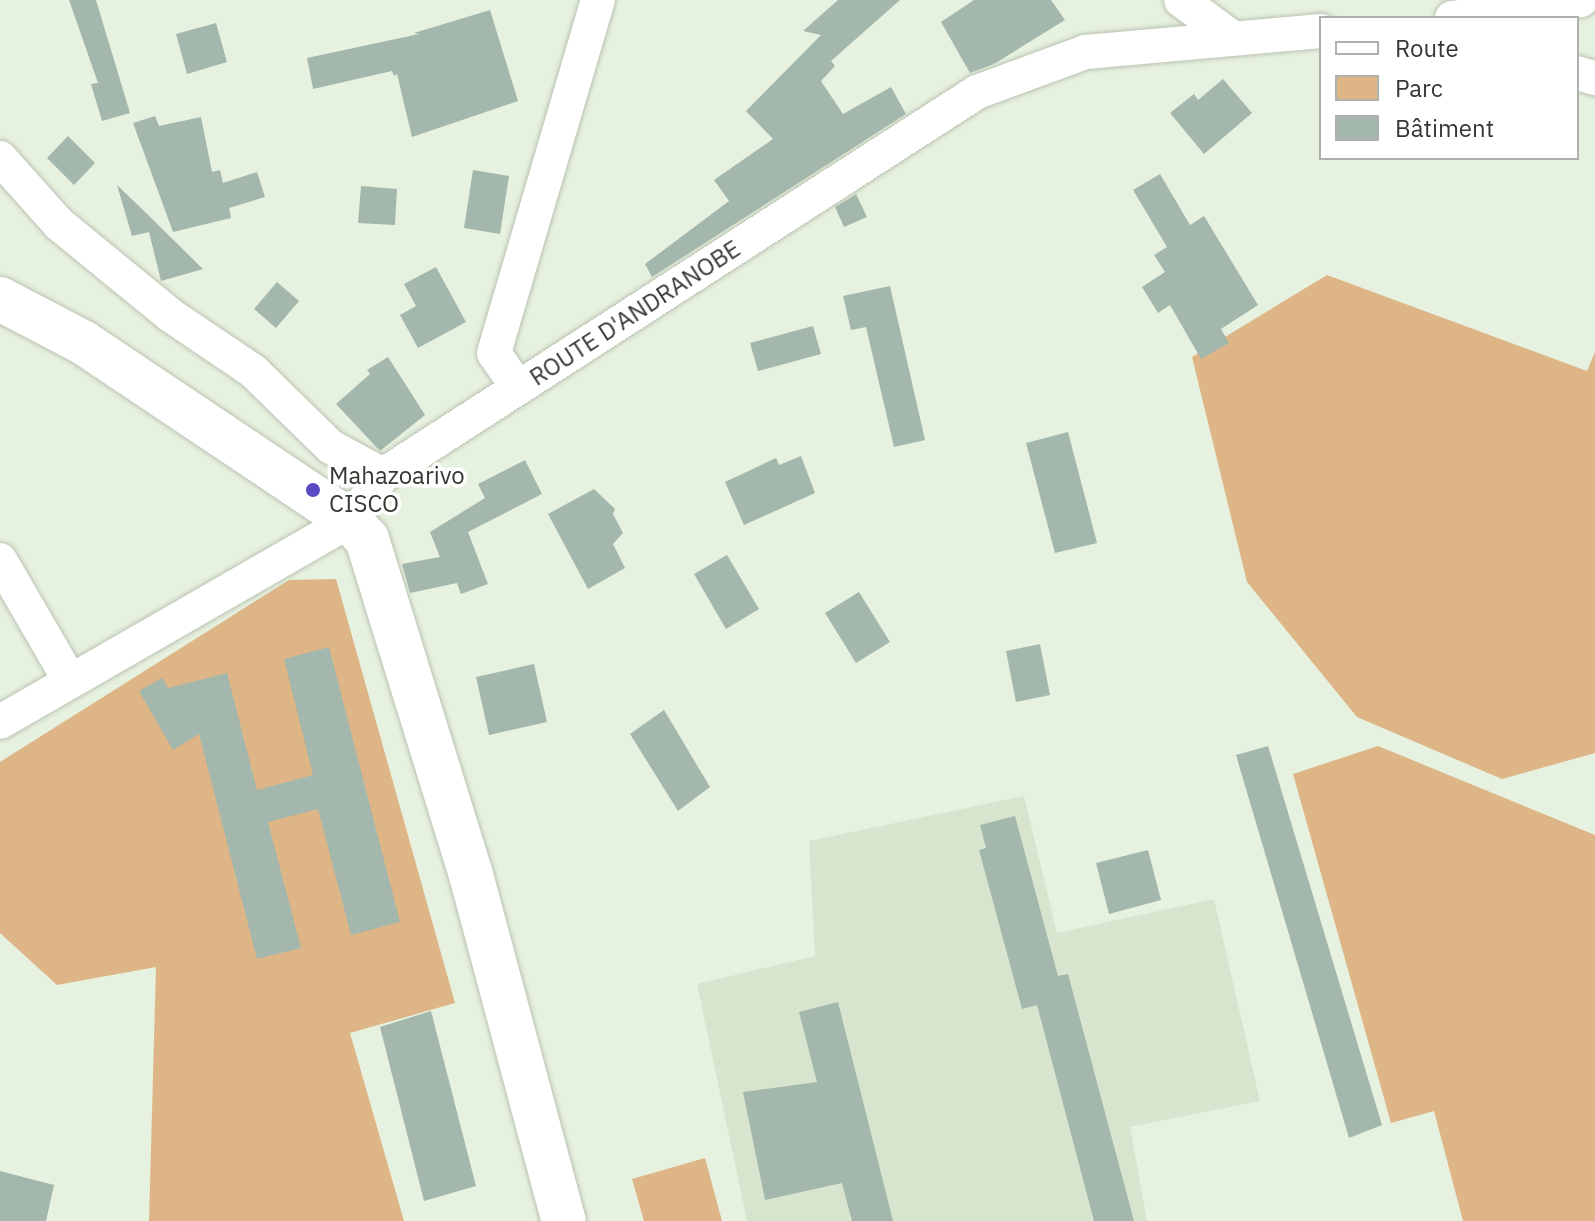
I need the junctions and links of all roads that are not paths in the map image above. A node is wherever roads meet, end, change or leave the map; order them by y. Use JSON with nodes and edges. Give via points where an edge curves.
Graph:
{"nodes":[{"id":1,"x":598,"y":0,"type":"edge"},
{"id":2,"x":1181,"y":0,"type":"edge"},
{"id":3,"x":1581,"y":0,"type":"edge"},
{"id":4,"x":1466,"y":16,"type":"edge"},
{"id":5,"x":1319,"y":31,"type":"edge"},
{"id":6,"x":1230,"y":36,"type":"junction"},
{"id":7,"x":0,"y":158,"type":"edge"},
{"id":8,"x":0,"y":299,"type":"edge"},
{"id":9,"x":518,"y":388,"type":"junction"},
{"id":10,"x":383,"y":475,"type":"junction"},
{"id":11,"x":350,"y":521,"type":"junction"},
{"id":12,"x":0,"y":560,"type":"edge"},
{"id":13,"x":69,"y":679,"type":"junction"},
{"id":14,"x":0,"y":722,"type":"edge"},
{"id":15,"x":564,"y":1221,"type":"edge"}],
"edges":[{"from":1,"to":9,"type":"street","via":[[494,353]]},
{"from":2,"to":6,"type":"street"},
{"from":3,"to":4,"type":"street"},
{"from":5,"to":6,"type":"street","name":"ROUTE D'ANDRANOBE"},
{"from":6,"to":9,"type":"street","name":"ROUTE D'ANDRANOBE","via":[[1086,52],[977,92]]},
{"from":7,"to":10,"type":"street","via":[[59,224],[170,315],[253,371],[331,447]]},
{"from":8,"to":11,"type":"main road","via":[[84,343]]},
{"from":9,"to":10,"type":"street","name":"ROUTE D'ANDRANOBE"},
{"from":10,"to":11,"type":"street","name":"ROUTE D'ANDRANOBE"},
{"from":11,"to":13,"type":"street","name":"ROUTE D'ANDRANOBE"},
{"from":11,"to":15,"type":"main road","via":[[367,539],[381,577],[471,875]]},
{"from":12,"to":13,"type":"street"},
{"from":13,"to":14,"type":"street","name":"ROUTE D'ANDRANOBE"}]}
